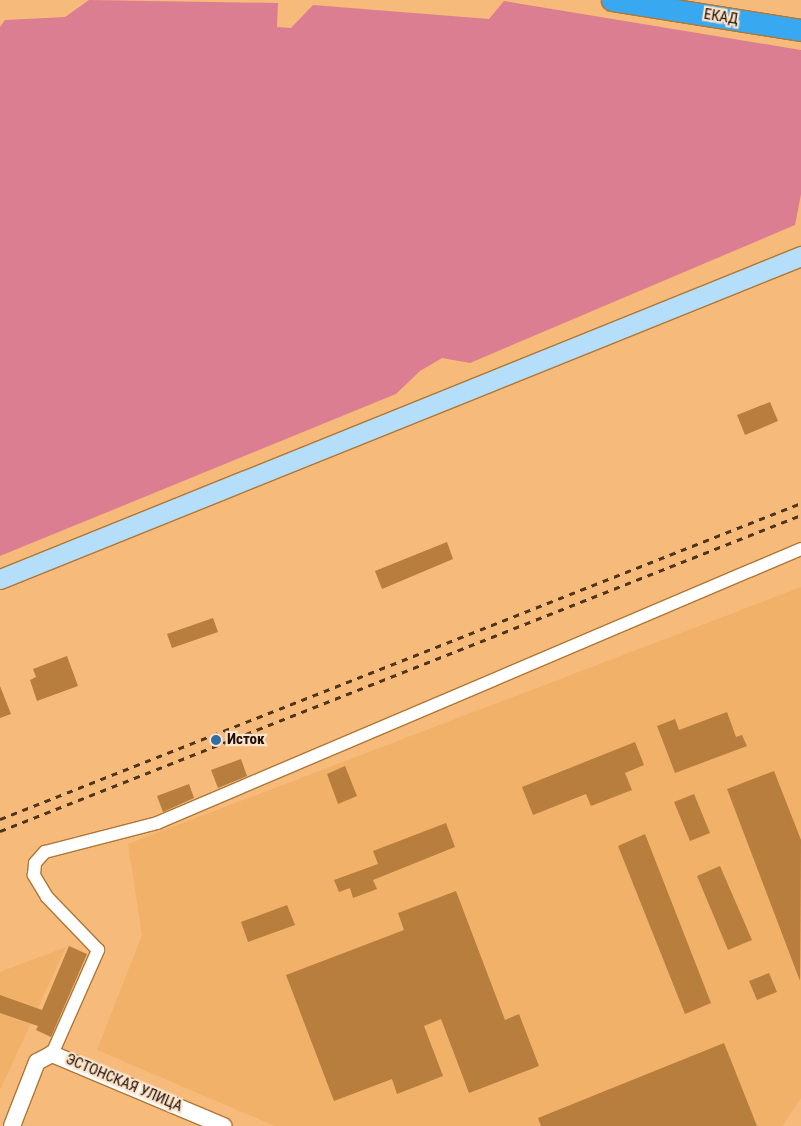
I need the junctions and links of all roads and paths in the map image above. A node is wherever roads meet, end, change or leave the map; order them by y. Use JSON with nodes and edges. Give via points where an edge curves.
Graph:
{"nodes":[{"id":1,"x":612,"y":0,"type":"edge"},
{"id":2,"x":801,"y":30,"type":"edge"},
{"id":3,"x":801,"y":256,"type":"edge"},
{"id":4,"x":801,"y":549,"type":"edge"},
{"id":5,"x":0,"y":579,"type":"edge"},
{"id":6,"x":52,"y":1054,"type":"junction"},
{"id":7,"x":12,"y":1126,"type":"edge"},
{"id":8,"x":223,"y":1126,"type":"edge"}],
"edges":[{"from":1,"to":2,"type":"highway","name":"ЕКАД"},
{"from":3,"to":5,"type":"main road"},
{"from":4,"to":6,"type":"street","via":[[157,823],[46,852],[35,863],[34,875],[47,897],[98,950]]},
{"from":6,"to":7,"type":"street","via":[[37,1062]]},
{"from":6,"to":8,"type":"street","name":"ЭСТОНСКАЯ УЛИЦА"}]}
